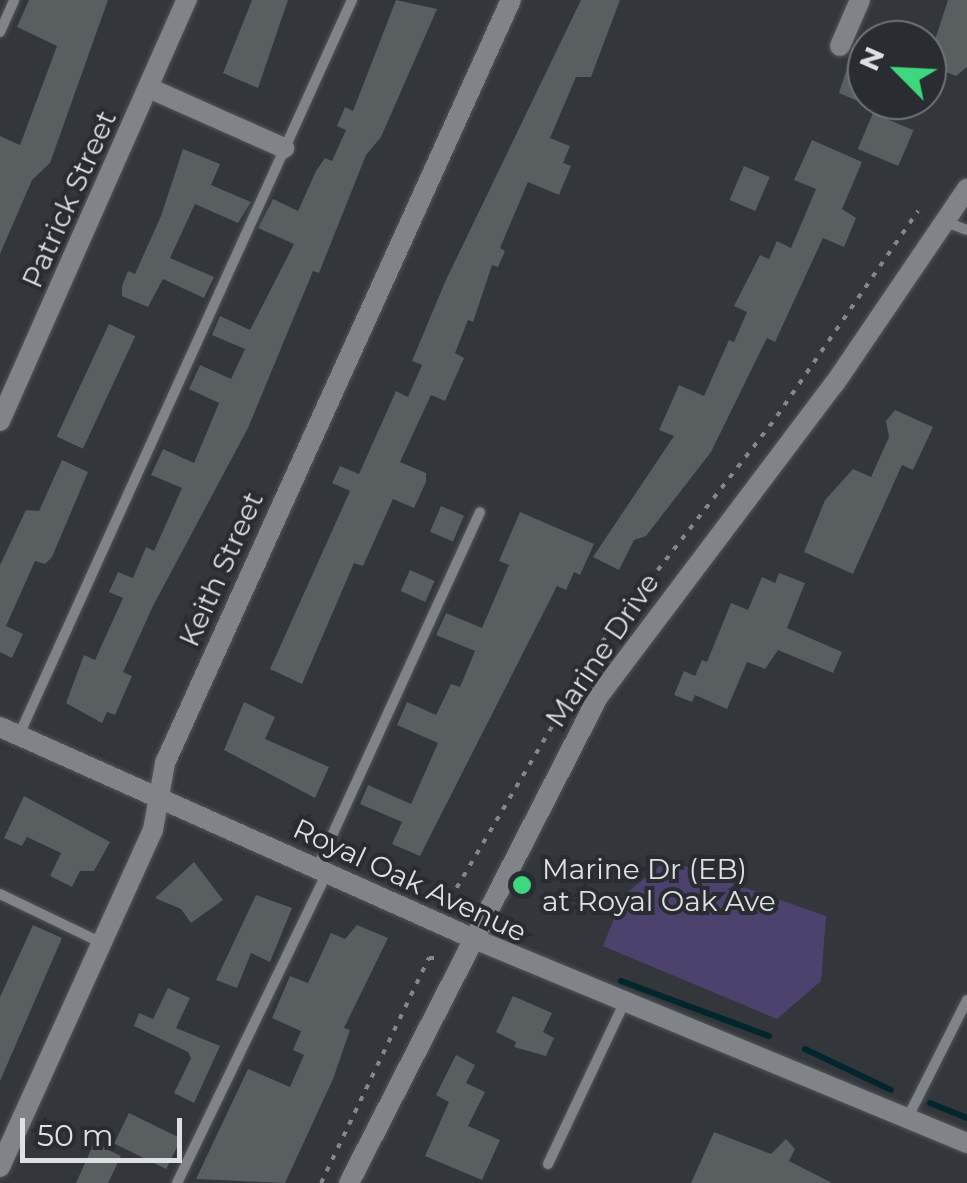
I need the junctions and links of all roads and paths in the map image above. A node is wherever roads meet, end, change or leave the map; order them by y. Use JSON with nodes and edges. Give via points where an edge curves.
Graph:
{"nodes":[{"id":1,"x":14,"y":0,"type":"edge"},
{"id":2,"x":187,"y":0,"type":"edge"},
{"id":3,"x":352,"y":0,"type":"edge"},
{"id":4,"x":511,"y":0,"type":"edge"},
{"id":5,"x":860,"y":0,"type":"edge"},
{"id":6,"x":0,"y":32,"type":"edge"},
{"id":7,"x":840,"y":46,"type":"dead end"},
{"id":8,"x":149,"y":88,"type":"junction"},
{"id":9,"x":284,"y":148,"type":"junction"},
{"id":10,"x":967,"y":189,"type":"edge"},
{"id":11,"x":918,"y":210,"type":"dead end"},
{"id":12,"x":946,"y":222,"type":"junction"},
{"id":13,"x":967,"y":230,"type":"edge"},
{"id":14,"x":0,"y":421,"type":"edge"},
{"id":15,"x":480,"y":512,"type":"dead end"},
{"id":16,"x":10,"y":731,"type":"edge"},
{"id":17,"x":160,"y":797,"type":"junction"},
{"id":18,"x":323,"y":868,"type":"junction"},
{"id":19,"x":0,"y":894,"type":"edge"},
{"id":20,"x":450,"y":899,"type":"dead end"},
{"id":21,"x":472,"y":938,"type":"junction"},
{"id":22,"x":102,"y":942,"type":"junction"},
{"id":23,"x":437,"y":958,"type":"dead end"},
{"id":24,"x":967,"y":1000,"type":"edge"},
{"id":25,"x":624,"y":1003,"type":"junction"},
{"id":26,"x":908,"y":1117,"type":"junction"},
{"id":27,"x":967,"y":1144,"type":"edge"},
{"id":28,"x":548,"y":1164,"type":"dead end"},
{"id":29,"x":0,"y":1167,"type":"edge"},
{"id":30,"x":176,"y":1183,"type":"edge"},
{"id":31,"x":321,"y":1183,"type":"edge"},
{"id":32,"x":349,"y":1183,"type":"edge"}],
"edges":[{"from":1,"to":6,"type":"lane"},
{"from":2,"to":8,"type":"street","name":"Patrick Street"},
{"from":3,"to":9,"type":"lane"},
{"from":4,"to":17,"type":"street","name":"Keith Street","via":[[164,764]]},
{"from":5,"to":7,"type":"street"},
{"from":8,"to":9,"type":"street"},
{"from":8,"to":14,"type":"street","name":"Patrick Street"},
{"from":9,"to":16,"type":"lane"},
{"from":10,"to":12,"type":"street","name":"Marine Drive"},
{"from":11,"to":20,"type":"path","via":[[776,416],[602,642]]},
{"from":12,"to":13,"type":"lane"},
{"from":12,"to":21,"type":"street","name":"Marine Drive","via":[[836,383],[636,639],[550,780]]},
{"from":15,"to":18,"type":"lane"},
{"from":16,"to":17,"type":"street","name":"Royal Oak Avenue"},
{"from":17,"to":18,"type":"street","name":"Royal Oak Avenue"},
{"from":17,"to":22,"type":"street","name":"Keith Street","via":[[153,830]]},
{"from":18,"to":21,"type":"street","name":"Royal Oak Avenue"},
{"from":18,"to":30,"type":"lane"},
{"from":19,"to":22,"type":"lane"},
{"from":21,"to":25,"type":"street","name":"Royal Oak Avenue"},
{"from":21,"to":32,"type":"street","name":"Marine Drive"},
{"from":22,"to":29,"type":"street","name":"Keith Street"},
{"from":23,"to":31,"type":"path","via":[[428,958]]},
{"from":24,"to":26,"type":"lane"},
{"from":25,"to":26,"type":"street","name":"Royal Oak Avenue"},
{"from":25,"to":28,"type":"lane"},
{"from":26,"to":27,"type":"street","name":"Royal Oak Avenue"}]}
